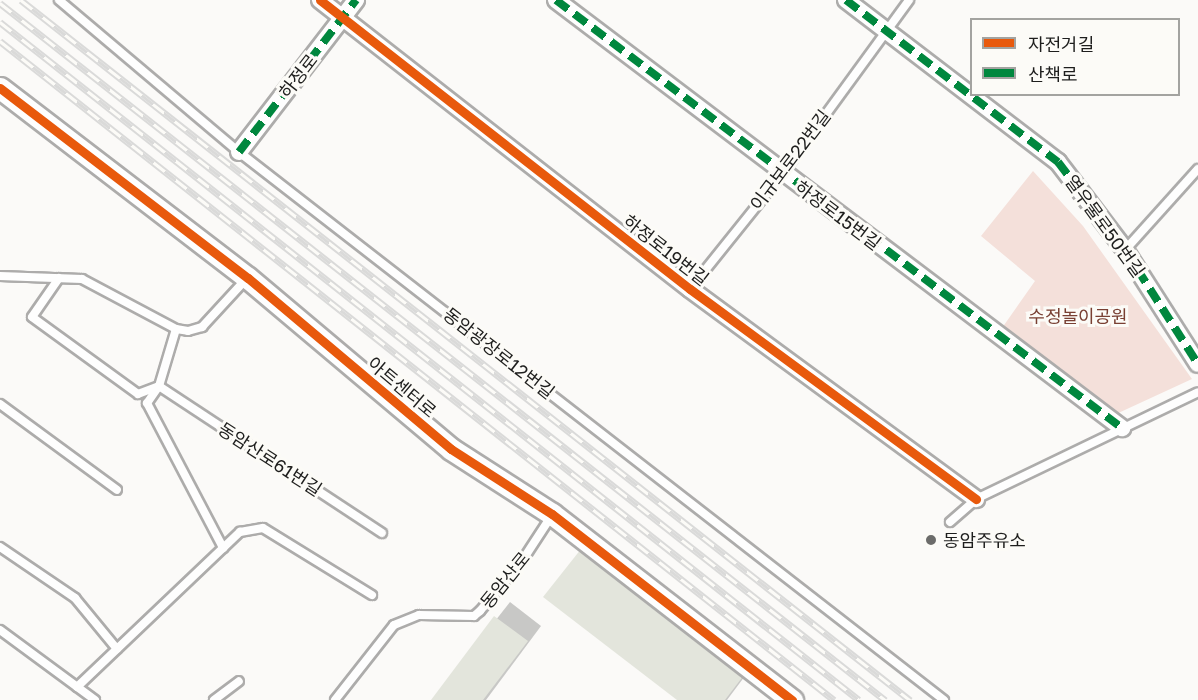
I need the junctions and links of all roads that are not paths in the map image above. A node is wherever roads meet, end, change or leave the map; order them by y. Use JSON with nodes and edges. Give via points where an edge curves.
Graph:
{"nodes":[{"id":1,"x":59,"y":0,"type":"edge"},
{"id":2,"x":320,"y":0,"type":"edge"},
{"id":3,"x":357,"y":0,"type":"edge"},
{"id":4,"x":556,"y":0,"type":"edge"},
{"id":5,"x":846,"y":0,"type":"edge"},
{"id":6,"x":909,"y":0,"type":"edge"},
{"id":7,"x":342,"y":17,"type":"junction"},
{"id":8,"x":886,"y":30,"type":"junction"},
{"id":9,"x":0,"y":88,"type":"edge"},
{"id":10,"x":970,"y":94,"type":"edge"},
{"id":11,"x":972,"y":96,"type":"edge"},
{"id":12,"x":239,"y":152,"type":"junction"},
{"id":13,"x":1198,"y":169,"type":"edge"},
{"id":14,"x":783,"y":173,"type":"junction"},
{"id":15,"x":1125,"y":250,"type":"junction"},
{"id":16,"x":0,"y":276,"type":"edge"},
{"id":17,"x":59,"y":278,"type":"junction"},
{"id":18,"x":248,"y":278,"type":"junction"},
{"id":19,"x":690,"y":290,"type":"junction"},
{"id":20,"x":176,"y":329,"type":"junction"},
{"id":21,"x":1198,"y":364,"type":"edge"},
{"id":22,"x":159,"y":386,"type":"junction"},
{"id":23,"x":1198,"y":392,"type":"edge"},
{"id":24,"x":0,"y":404,"type":"edge"},
{"id":25,"x":1122,"y":429,"type":"junction"},
{"id":26,"x":117,"y":490,"type":"dead end"},
{"id":27,"x":976,"y":499,"type":"junction"},
{"id":28,"x":552,"y":514,"type":"junction"},
{"id":29,"x":950,"y":522,"type":"dead end"},
{"id":30,"x":382,"y":532,"type":"dead end"},
{"id":31,"x":0,"y":546,"type":"edge"},
{"id":32,"x":223,"y":548,"type":"junction"},
{"id":33,"x":372,"y":595,"type":"dead end"},
{"id":34,"x":0,"y":630,"type":"edge"},
{"id":35,"x":117,"y":649,"type":"junction"},
{"id":36,"x":239,"y":681,"type":"dead end"},
{"id":37,"x":78,"y":687,"type":"junction"},
{"id":38,"x":93,"y":700,"type":"edge"},
{"id":39,"x":214,"y":700,"type":"edge"},
{"id":40,"x":335,"y":700,"type":"edge"},
{"id":41,"x":792,"y":700,"type":"edge"},
{"id":42,"x":944,"y":700,"type":"edge"}],
"edges":[{"from":1,"to":12,"type":"lane","name":"동암광장로12번길"},
{"from":2,"to":7,"type":"street","name":"하정로19번길"},
{"from":3,"to":7,"type":"street","name":"하정로"},
{"from":4,"to":14,"type":"street","name":"하정로15번길"},
{"from":5,"to":8,"type":"street","name":"열우물로50번길"},
{"from":6,"to":8,"type":"lane","name":"이규보로22번길"},
{"from":7,"to":12,"type":"street","name":"하정로"},
{"from":7,"to":19,"type":"street","name":"하정로19번길"},
{"from":8,"to":10,"type":"street","name":"열우물로50번길"},
{"from":8,"to":14,"type":"lane","name":"이규보로22번길"},
{"from":9,"to":18,"type":"street","name":"아트센터로"},
{"from":11,"to":15,"type":"street","name":"열우물로50번길","via":[[1058,162]]},
{"from":12,"to":42,"type":"lane","name":"동암광장로12번길"},
{"from":13,"to":15,"type":"lane"},
{"from":14,"to":19,"type":"lane","name":"이규보로22번길"},
{"from":14,"to":25,"type":"street","name":"하정로15번길"},
{"from":15,"to":21,"type":"street","name":"열우물로50번길"},
{"from":16,"to":17,"type":"lane"},
{"from":17,"to":20,"type":"lane","via":[[82,279]]},
{"from":17,"to":22,"type":"lane","via":[[32,317],[138,394]]},
{"from":18,"to":20,"type":"lane","via":[[202,327]]},
{"from":18,"to":28,"type":"street","name":"아트센터로","via":[[451,449]]},
{"from":19,"to":27,"type":"street","name":"하정로19번길"},
{"from":20,"to":22,"type":"lane"},
{"from":22,"to":30,"type":"lane","name":"동암산로61번길"},
{"from":22,"to":32,"type":"lane","via":[[147,403]]},
{"from":23,"to":25,"type":"lane"},
{"from":24,"to":26,"type":"lane"},
{"from":25,"to":27,"type":"lane"},
{"from":27,"to":29,"type":"lane"},
{"from":28,"to":40,"type":"lane","name":"동암산로","via":[[524,558],[480,611],[474,616],[419,615],[394,625]]},
{"from":28,"to":41,"type":"street","name":"아트센터로"},
{"from":31,"to":35,"type":"lane","via":[[75,598]]},
{"from":32,"to":33,"type":"lane","via":[[240,532],[263,528]]},
{"from":32,"to":35,"type":"lane"},
{"from":34,"to":37,"type":"lane"},
{"from":35,"to":37,"type":"lane"},
{"from":36,"to":39,"type":"lane"},
{"from":37,"to":38,"type":"lane"}]}
